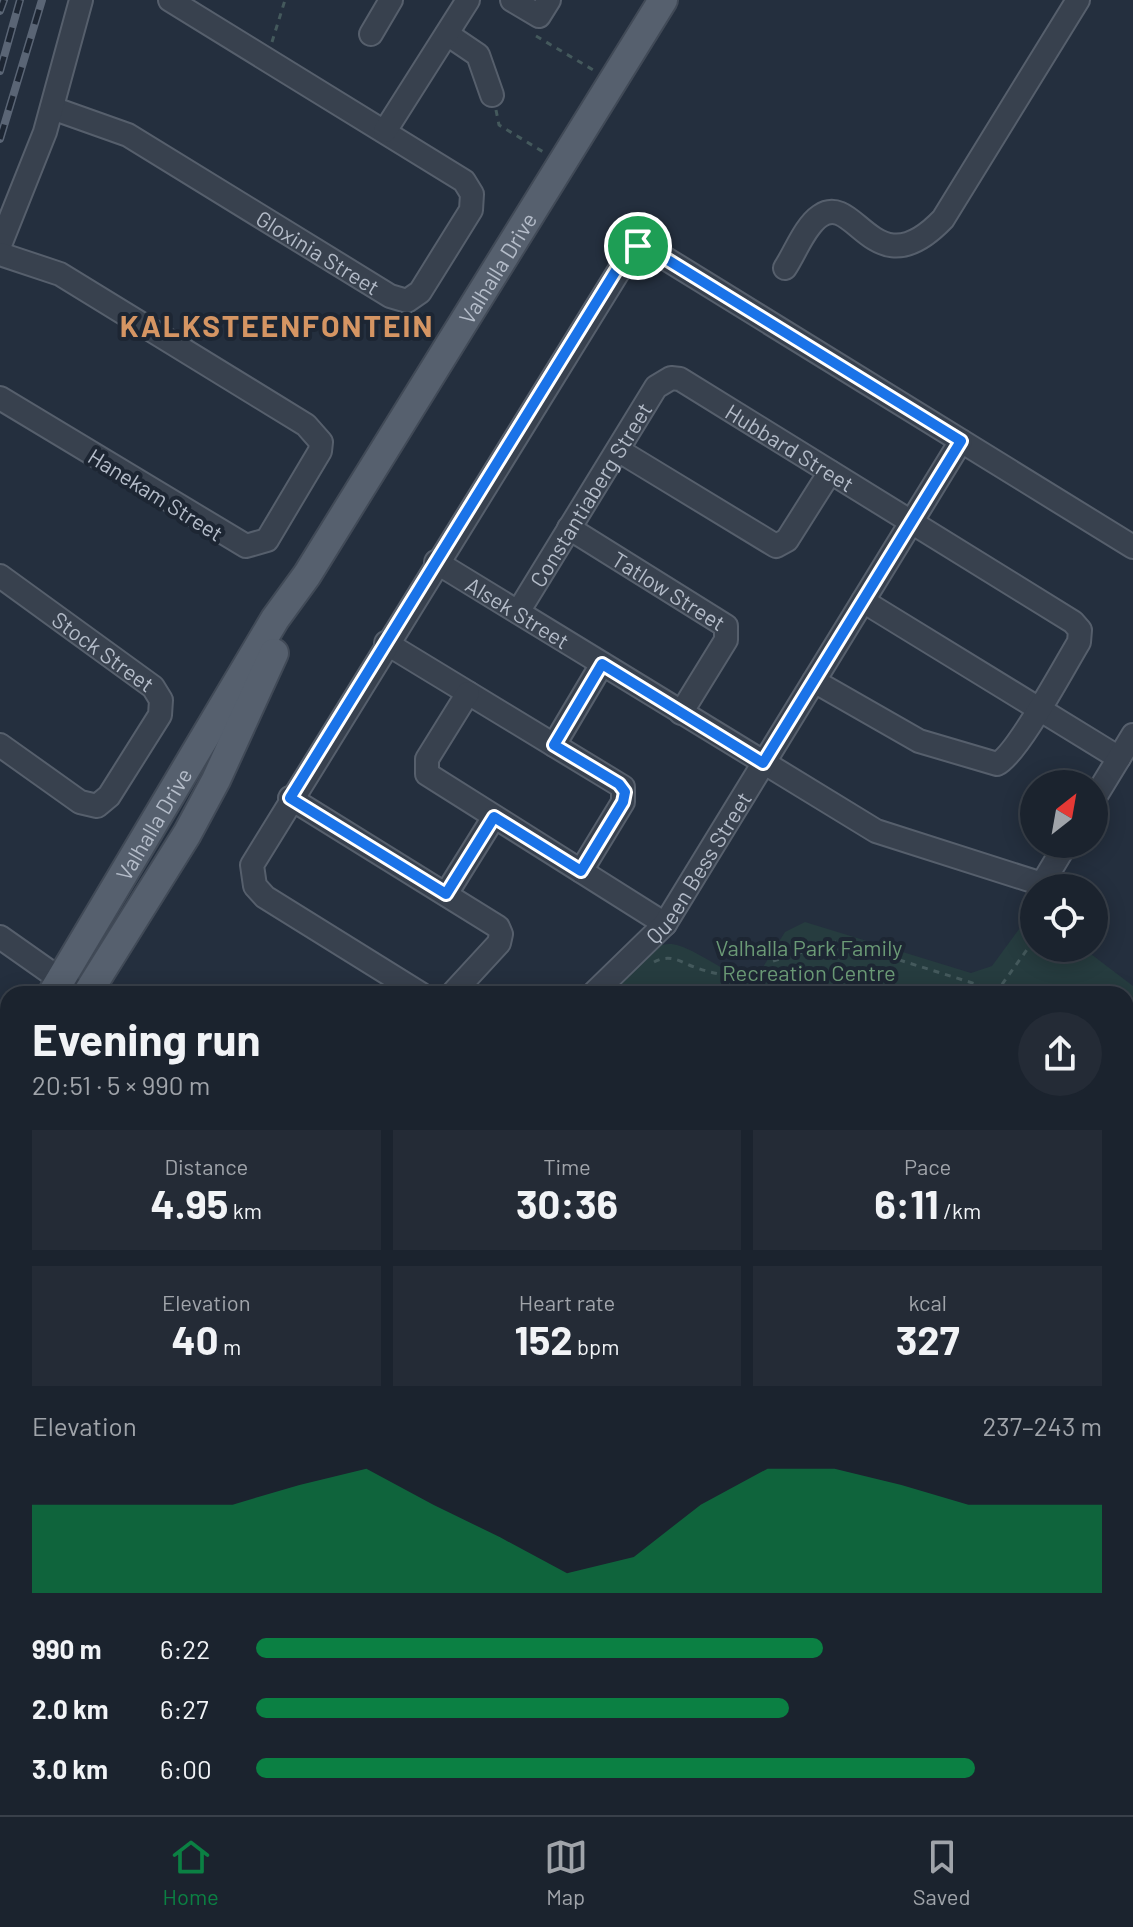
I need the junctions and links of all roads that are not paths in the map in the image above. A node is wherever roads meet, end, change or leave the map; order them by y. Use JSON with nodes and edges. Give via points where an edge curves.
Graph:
{"nodes":[{"id":1,"x":81,"y":0,"type":"edge"},
{"id":2,"x":170,"y":0,"type":"edge"},
{"id":3,"x":391,"y":0,"type":"edge"},
{"id":4,"x":468,"y":0,"type":"edge"},
{"id":5,"x":512,"y":0,"type":"edge"},
{"id":6,"x":663,"y":0,"type":"edge"},
{"id":7,"x":1078,"y":0,"type":"edge"},
{"id":8,"x":544,"y":8,"type":"edge"},
{"id":9,"x":371,"y":34,"type":"dead end"},
{"id":10,"x":447,"y":34,"type":"junction"},
{"id":11,"x":492,"y":95,"type":"dead end"},
{"id":12,"x":52,"y":108,"type":"junction"},
{"id":13,"x":385,"y":131,"type":"junction"},
{"id":14,"x":0,"y":245,"type":"edge"},
{"id":15,"x":0,"y":254,"type":"edge"},
{"id":16,"x":785,"y":268,"type":"dead end"},
{"id":17,"x":666,"y":378,"type":"joint"},
{"id":18,"x":0,"y":398,"type":"edge"},
{"id":19,"x":961,"y":441,"type":"junction"},
{"id":20,"x":618,"y":450,"type":"junction"},
{"id":21,"x":830,"y":472,"type":"junction"},
{"id":22,"x":911,"y":523,"type":"junction"},
{"id":23,"x":569,"y":528,"type":"junction"},
{"id":24,"x":1133,"y":547,"type":"edge"},
{"id":25,"x":436,"y":562,"type":"junction"},
{"id":26,"x":0,"y":576,"type":"edge"},
{"id":27,"x":863,"y":601,"type":"junction"},
{"id":28,"x":518,"y":612,"type":"junction"},
{"id":29,"x":386,"y":643,"type":"junction"},
{"id":30,"x":602,"y":664,"type":"junction"},
{"id":31,"x":814,"y":681,"type":"junction"},
{"id":32,"x":468,"y":693,"type":"junction"},
{"id":33,"x":1038,"y":709,"type":"junction"},
{"id":34,"x":681,"y":713,"type":"junction"},
{"id":35,"x":1133,"y":735,"type":"edge"},
{"id":36,"x":0,"y":745,"type":"edge"},
{"id":37,"x":554,"y":745,"type":"junction"},
{"id":38,"x":1119,"y":758,"type":"junction"},
{"id":39,"x":763,"y":763,"type":"junction"},
{"id":40,"x":1108,"y":776,"type":"edge"},
{"id":41,"x":290,"y":798,"type":"junction"},
{"id":42,"x":494,"y":817,"type":"junction"},
{"id":43,"x":1058,"y":858,"type":"edge"},
{"id":44,"x":581,"y":871,"type":"junction"},
{"id":45,"x":446,"y":894,"type":"junction"},
{"id":46,"x":665,"y":924,"type":"junction"},
{"id":47,"x":0,"y":937,"type":"edge"},
{"id":48,"x":65,"y":986,"type":"edge"},
{"id":49,"x":72,"y":986,"type":"edge"},
{"id":50,"x":408,"y":986,"type":"edge"},
{"id":51,"x":459,"y":986,"type":"edge"},
{"id":52,"x":601,"y":986,"type":"edge"}],
"edges":[{"from":1,"to":12,"type":"street"},
{"from":2,"to":13,"type":"street","name":"Gloxinia Street"},
{"from":3,"to":9,"type":"street"},
{"from":4,"to":10,"type":"street"},
{"from":5,"to":8,"type":"street"},
{"from":6,"to":49,"type":"main road","name":"Valhalla Drive","via":[[275,619]]},
{"from":7,"to":16,"type":"street","via":[[943,219],[927,236],[895,247],[837,213],[826,213],[816,218]]},
{"from":10,"to":11,"type":"street","via":[[478,55]]},
{"from":10,"to":13,"type":"street"},
{"from":12,"to":13,"type":"street","name":"Gloxinia Street","via":[[128,135],[390,296],[407,301],[420,292],[471,210],[472,194],[464,181]]},
{"from":12,"to":14,"type":"street"},
{"from":15,"to":18,"type":"street","name":"Hanekam Street","via":[[60,274],[306,425],[321,442],[320,451],[267,540],[246,546]]},
{"from":17,"to":20,"type":"street","name":"Constantiaberg Street"},
{"from":17,"to":21,"type":"street","name":"Hubbard Street","via":[[680,379]]},
{"from":19,"to":22,"type":"street","name":"Queen Bess Street"},
{"from":19,"to":24,"type":"street"},
{"from":19,"to":25,"type":"street","via":[[638,246],[628,251]]},
{"from":20,"to":21,"type":"street","via":[[776,546],[787,540]]},
{"from":20,"to":23,"type":"street","name":"Constantiaberg Street"},
{"from":21,"to":22,"type":"street","name":"Hubbard Street"},
{"from":22,"to":27,"type":"street","name":"Queen Bess Street"},
{"from":22,"to":33,"type":"street","name":"Hubbard Street","via":[[1077,626],[1079,642]]},
{"from":23,"to":28,"type":"street","name":"Constantiaberg Street"},
{"from":23,"to":34,"type":"street","name":"Tatlow Street","via":[[726,626],[726,640]]},
{"from":25,"to":28,"type":"street","name":"Alsek Street"},
{"from":25,"to":29,"type":"street"},
{"from":26,"to":36,"type":"street","name":"Stock Street","via":[[153,687],[161,700],[160,715],[109,796],[97,806],[80,802]]},
{"from":27,"to":31,"type":"street","name":"Queen Bess Street"},
{"from":27,"to":33,"type":"street"},
{"from":28,"to":30,"type":"street","name":"Alsek Street"},
{"from":29,"to":32,"type":"street"},
{"from":29,"to":41,"type":"street"},
{"from":30,"to":34,"type":"street","name":"Alsek Street"},
{"from":30,"to":37,"type":"street"},
{"from":31,"to":33,"type":"street","via":[[919,741],[992,764],[1007,758]]},
{"from":31,"to":39,"type":"street","name":"Queen Bess Street"},
{"from":32,"to":37,"type":"street"},
{"from":32,"to":42,"type":"street","via":[[425,769]]},
{"from":33,"to":38,"type":"street"},
{"from":34,"to":39,"type":"street","name":"Alsek Street"},
{"from":35,"to":38,"type":"street"},
{"from":37,"to":44,"type":"street","via":[[625,792]]},
{"from":38,"to":40,"type":"street"},
{"from":39,"to":43,"type":"street","name":"Alsek Street","via":[[876,831],[1042,884]]},
{"from":39,"to":46,"type":"street","name":"Queen Bess Street"},
{"from":41,"to":45,"type":"street"},
{"from":41,"to":50,"type":"street","via":[[254,859],[255,886]]},
{"from":42,"to":44,"type":"street"},
{"from":42,"to":45,"type":"street"},
{"from":44,"to":46,"type":"street"},
{"from":45,"to":51,"type":"street","via":[[501,934],[499,943]]},
{"from":46,"to":52,"type":"street","name":"Queen Bess Street"},
{"from":47,"to":48,"type":"street"}]}
